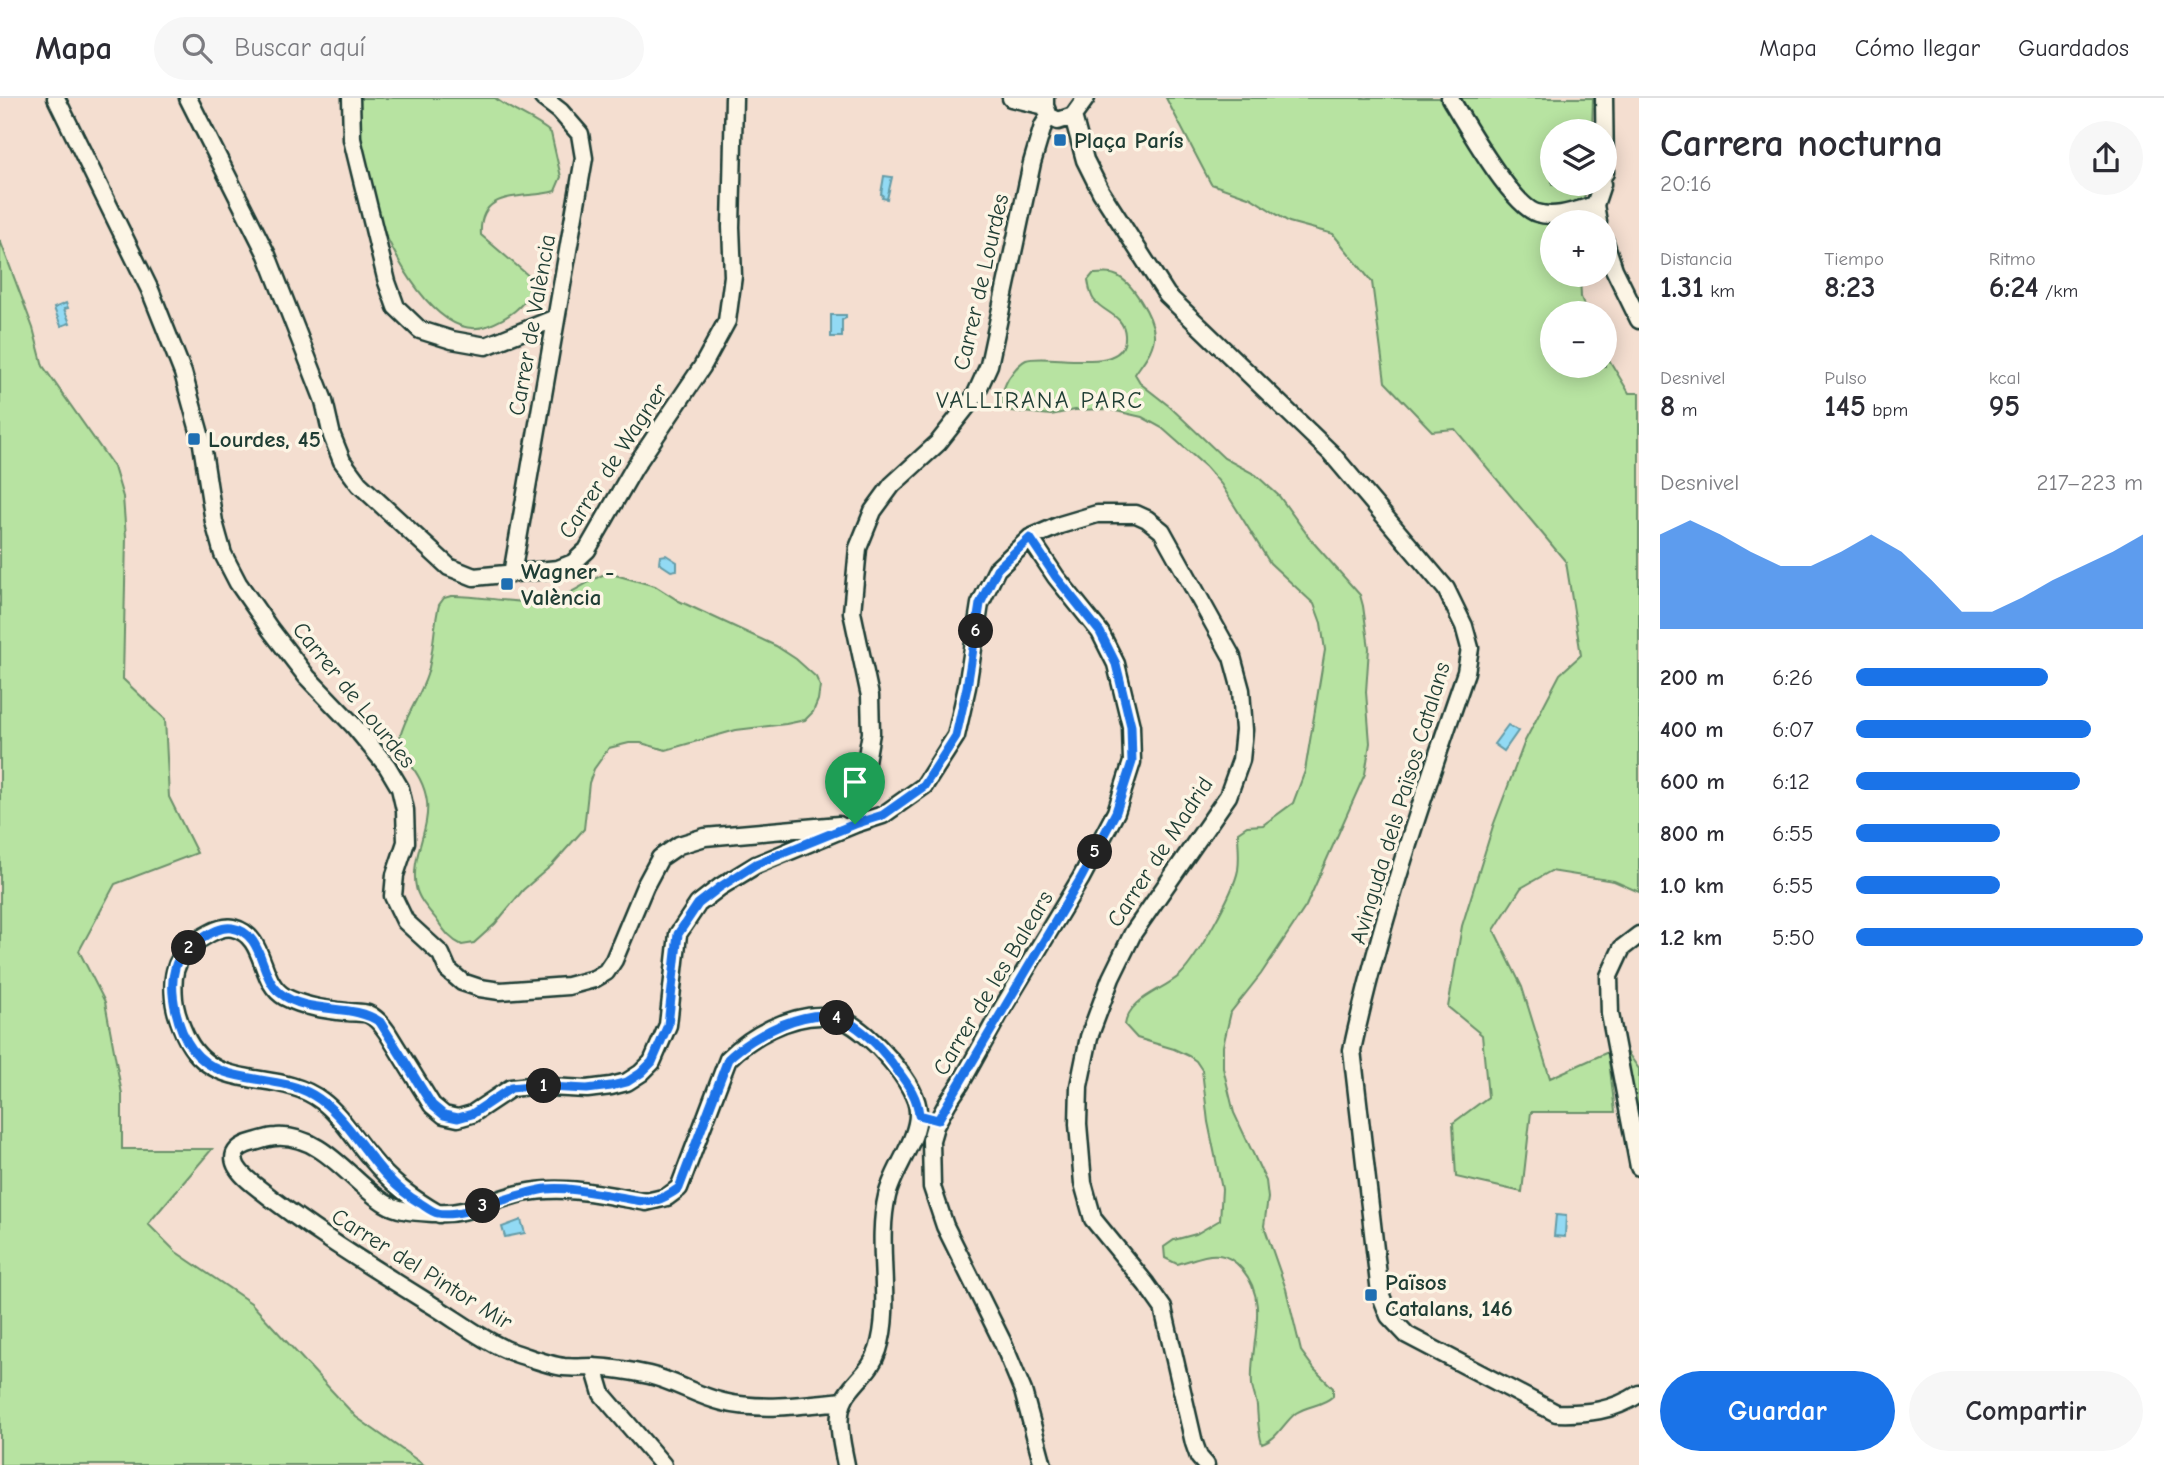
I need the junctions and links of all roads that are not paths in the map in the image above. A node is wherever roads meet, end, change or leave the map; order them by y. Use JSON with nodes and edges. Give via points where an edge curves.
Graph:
{"nodes":[{"id":1,"x":56,"y":98,"type":"edge"},
{"id":2,"x":188,"y":98,"type":"edge"},
{"id":3,"x":351,"y":98,"type":"edge"},
{"id":4,"x":543,"y":98,"type":"edge"},
{"id":5,"x":734,"y":98,"type":"edge"},
{"id":6,"x":1011,"y":98,"type":"edge"},
{"id":7,"x":1086,"y":98,"type":"edge"},
{"id":8,"x":1450,"y":98,"type":"edge"},
{"id":9,"x":1604,"y":98,"type":"edge"},
{"id":10,"x":1046,"y":107,"type":"edge"},
{"id":11,"x":1073,"y":116,"type":"junction"},
{"id":12,"x":1604,"y":119,"type":"edge"},
{"id":13,"x":1598,"y":196,"type":"edge"},
{"id":14,"x":1595,"y":205,"type":"junction"},
{"id":15,"x":1596,"y":210,"type":"edge"},
{"id":16,"x":1617,"y":275,"type":"edge"},
{"id":17,"x":556,"y":318,"type":"junction"},
{"id":18,"x":1639,"y":320,"type":"edge"},
{"id":19,"x":1030,"y":538,"type":"junction"},
{"id":20,"x":512,"y":574,"type":"junction"},
{"id":21,"x":855,"y":824,"type":"junction"},
{"id":22,"x":1639,"y":935,"type":"edge"},
{"id":23,"x":919,"y":1115,"type":"junction"},
{"id":24,"x":938,"y":1120,"type":"junction"},
{"id":25,"x":1639,"y":1167,"type":"edge"},
{"id":26,"x":439,"y":1214,"type":"junction"},
{"id":27,"x":593,"y":1367,"type":"junction"},
{"id":28,"x":1639,"y":1394,"type":"edge"},
{"id":29,"x":842,"y":1401,"type":"junction"},
{"id":30,"x":663,"y":1465,"type":"edge"},
{"id":31,"x":846,"y":1465,"type":"edge"},
{"id":32,"x":1043,"y":1465,"type":"edge"},
{"id":33,"x":1206,"y":1465,"type":"edge"}],
"edges":[{"from":1,"to":21,"type":"street","name":"Carrer de Lourdes","via":[[149,290],[183,373],[201,438],[223,554],[270,629],[387,766],[400,788],[406,842],[393,896],[405,921],[441,954],[448,970],[462,982],[500,991],[568,986],[594,979],[614,960],[660,858],[679,845],[705,837]]},
{"from":2,"to":20,"type":"street","name":"Carrer de Wagner","via":[[267,255],[324,401],[342,461],[359,484],[449,567],[474,577]]},
{"from":3,"to":17,"type":"street","via":[[352,139],[397,307],[420,330],[486,346]]},
{"from":4,"to":17,"type":"street","name":"Carrer de València","via":[[580,134],[584,158]]},
{"from":5,"to":20,"type":"street","name":"Carrer de Wagner","via":[[733,276],[727,321],[587,550],[558,569]]},
{"from":6,"to":10,"type":"street"},
{"from":7,"to":11,"type":"street"},
{"from":8,"to":14,"type":"street","via":[[1501,178],[1526,207],[1551,215]]},
{"from":9,"to":12,"type":"street"},
{"from":10,"to":11,"type":"street","via":[[1058,121]]},
{"from":10,"to":21,"type":"street","name":"Carrer de Lourdes","via":[[989,365],[975,396],[938,443],[892,485],[873,511],[858,548],[852,611],[870,696],[871,733]]},
{"from":11,"to":28,"type":"street","name":"Avinguda dels Països Catalans","via":[[1085,160],[1101,192],[1167,295],[1331,453],[1446,589],[1470,648],[1414,824],[1352,1050],[1380,1293],[1389,1316],[1407,1335],[1556,1413],[1607,1410]]},
{"from":13,"to":14,"type":"street"},
{"from":14,"to":15,"type":"street"},
{"from":16,"to":18,"type":"street"},
{"from":17,"to":20,"type":"street","name":"Carrer de València"},
{"from":19,"to":21,"type":"street","name":"Carrer de Madrid","via":[[997,569],[980,604],[956,736],[924,786],[883,815]]},
{"from":19,"to":24,"type":"street","name":"Carrer de les Balears","via":[[1100,632],[1116,664],[1131,726],[1132,762],[1116,812],[1081,878]]},
{"from":19,"to":33,"type":"street","name":"Carrer de Madrid","via":[[1097,514],[1136,514],[1147,519],[1162,531],[1232,657],[1241,690],[1242,750],[1228,796],[1133,933],[1089,1037],[1079,1086],[1083,1183],[1093,1219],[1163,1308],[1194,1443]]},
{"from":21,"to":26,"type":"street","name":"Carrer de Madrid","via":[[756,864],[698,904],[678,934],[668,1025],[652,1062],[641,1073],[627,1082],[587,1089],[511,1088],[458,1118],[444,1115],[432,1105],[387,1032],[369,1014],[316,1008],[283,996],[275,989],[253,939],[232,928],[219,929],[193,944],[175,967],[173,984],[174,1005],[191,1048],[207,1065],[229,1075],[290,1085],[314,1095],[340,1119],[388,1179]]},
{"from":22,"to":25,"type":"street","via":[[1622,948],[1609,976],[1610,1014]]},
{"from":23,"to":24,"type":"street"},
{"from":23,"to":26,"type":"street","via":[[918,1100],[910,1087],[864,1034],[843,1019],[815,1016],[759,1035],[728,1059],[679,1188],[667,1197],[646,1202],[548,1189]]},
{"from":23,"to":29,"type":"street","via":[[887,1196],[881,1238],[879,1348],[866,1374]]},
{"from":24,"to":32,"type":"street","name":"Carrer de les Balears","via":[[931,1140],[932,1187],[945,1226],[1023,1391]]},
{"from":26,"to":27,"type":"street","name":"Carrer del Pintor Mir","via":[[385,1203],[327,1154],[290,1137],[243,1145],[235,1153],[237,1171],[256,1187],[346,1251],[467,1327],[511,1352],[564,1367]]},
{"from":27,"to":29,"type":"street","name":"Carrer del Pintor Mir","via":[[652,1376],[727,1403],[789,1407]]},
{"from":27,"to":30,"type":"street","via":[[602,1394]]},
{"from":29,"to":31,"type":"street","via":[[839,1424]]}]}
